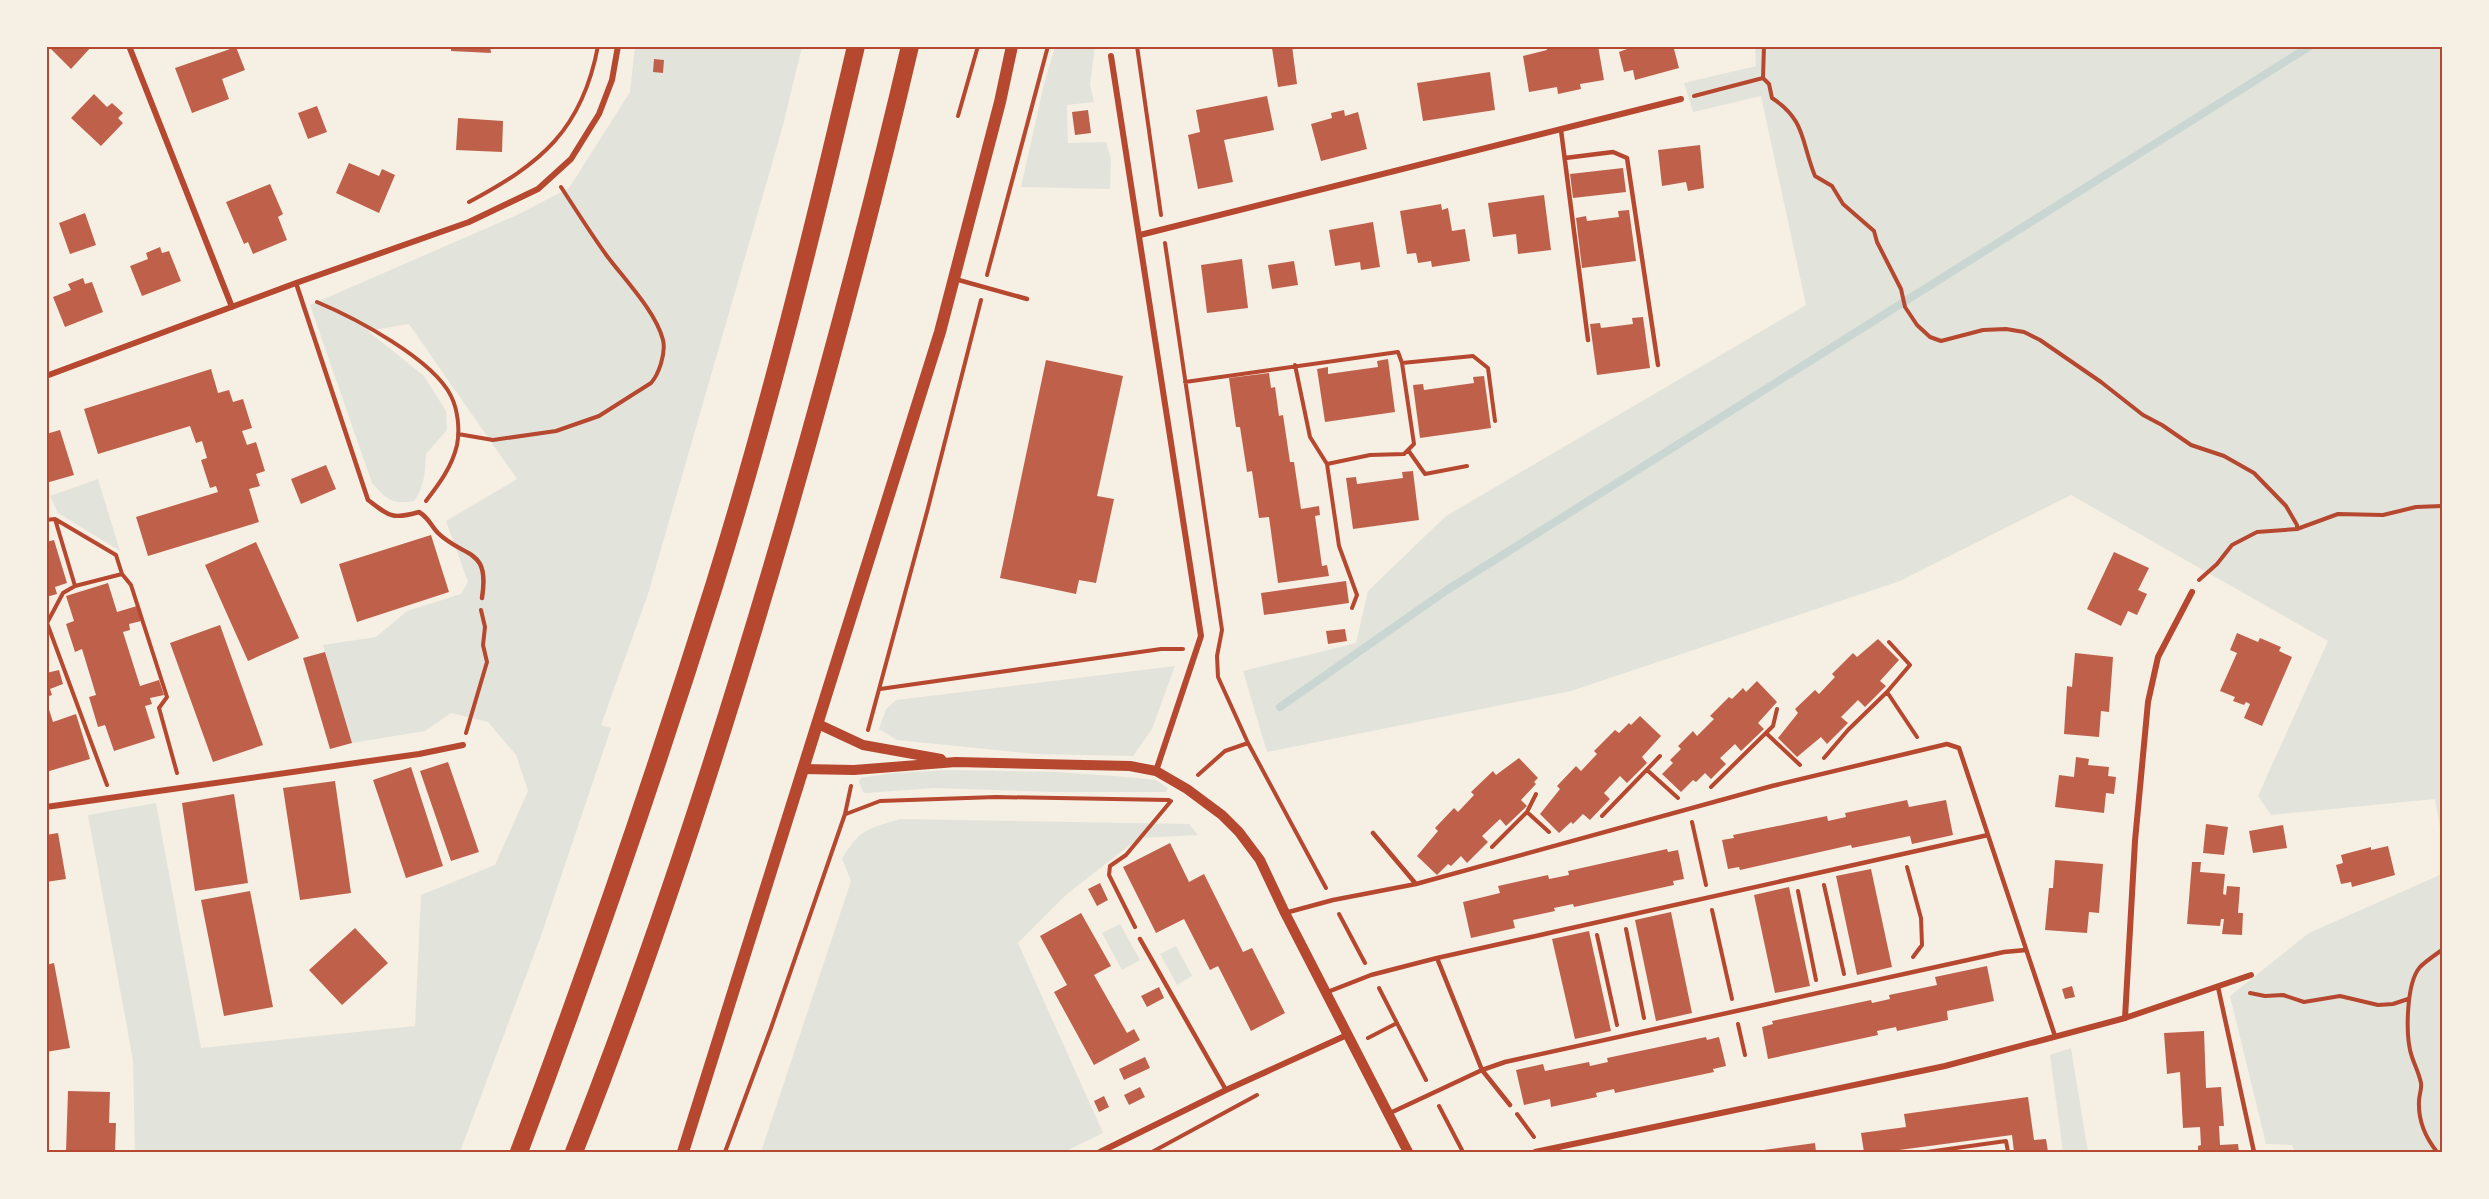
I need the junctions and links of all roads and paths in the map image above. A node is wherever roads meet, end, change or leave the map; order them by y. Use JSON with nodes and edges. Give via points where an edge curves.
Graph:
{"nodes":[{"id":1,"x":129,"y":46,"type":"edge"},
{"id":2,"x":598,"y":46,"type":"edge"},
{"id":3,"x":618,"y":46,"type":"edge"},
{"id":4,"x":856,"y":46,"type":"edge"},
{"id":5,"x":910,"y":46,"type":"edge"},
{"id":6,"x":978,"y":46,"type":"edge"},
{"id":7,"x":1012,"y":46,"type":"edge"},
{"id":8,"x":1048,"y":46,"type":"edge"},
{"id":9,"x":1137,"y":46,"type":"edge"},
{"id":10,"x":1764,"y":46,"type":"edge"},
{"id":11,"x":1111,"y":56,"type":"dead end"},
{"id":12,"x":1763,"y":78,"type":"junction"},
{"id":13,"x":1681,"y":99,"type":"joint"},
{"id":14,"x":957,"y":116,"type":"dead end"},
{"id":15,"x":1561,"y":130,"type":"junction"},
{"id":16,"x":1565,"y":158,"type":"junction"},
{"id":17,"x":554,"y":177,"type":"junction"},
{"id":18,"x":461,"y":207,"type":"dead end"},
{"id":19,"x":1163,"y":229,"type":"junction"},
{"id":20,"x":1140,"y":236,"type":"junction"},
{"id":21,"x":954,"y":278,"type":"junction"},
{"id":22,"x":296,"y":282,"type":"junction"},
{"id":23,"x":984,"y":288,"type":"junction"},
{"id":24,"x":300,"y":295,"type":"junction"},
{"id":25,"x":1027,"y":300,"type":"dead end"},
{"id":26,"x":232,"y":307,"type":"junction"},
{"id":27,"x":1588,"y":340,"type":"dead end"},
{"id":28,"x":1402,"y":363,"type":"junction"},
{"id":29,"x":1658,"y":364,"type":"dead end"},
{"id":30,"x":1295,"y":365,"type":"junction"},
{"id":31,"x":46,"y":376,"type":"edge"},
{"id":32,"x":1185,"y":382,"type":"junction"},
{"id":33,"x":1496,"y":421,"type":"dead end"},
{"id":34,"x":458,"y":434,"type":"junction"},
{"id":35,"x":1408,"y":450,"type":"junction"},
{"id":36,"x":1327,"y":464,"type":"junction"},
{"id":37,"x":1467,"y":466,"type":"dead end"},
{"id":38,"x":2442,"y":506,"type":"edge"},
{"id":39,"x":419,"y":512,"type":"junction"},
{"id":40,"x":55,"y":519,"type":"junction"},
{"id":41,"x":46,"y":520,"type":"edge"},
{"id":42,"x":2297,"y":529,"type":"junction"},
{"id":43,"x":122,"y":574,"type":"junction"},
{"id":44,"x":75,"y":586,"type":"junction"},
{"id":45,"x":2192,"y":592,"type":"joint"},
{"id":46,"x":482,"y":598,"type":"joint"},
{"id":47,"x":1352,"y":608,"type":"dead end"},
{"id":48,"x":1889,"y":642,"type":"dead end"},
{"id":49,"x":1161,"y":649,"type":"dead end"},
{"id":50,"x":880,"y":689,"type":"junction"},
{"id":51,"x":1887,"y":692,"type":"junction"},
{"id":52,"x":1777,"y":709,"type":"dead end"},
{"id":53,"x":818,"y":724,"type":"junction"},
{"id":54,"x":1766,"y":733,"type":"junction"},
{"id":55,"x":1248,"y":743,"type":"junction"},
{"id":56,"x":863,"y":745,"type":"junction"},
{"id":57,"x":463,"y":746,"type":"joint"},
{"id":58,"x":1921,"y":750,"type":"junction"},
{"id":59,"x":1660,"y":756,"type":"dead end"},
{"id":60,"x":956,"y":762,"type":"junction"},
{"id":61,"x":804,"y":770,"type":"junction"},
{"id":62,"x":854,"y":770,"type":"junction"},
{"id":63,"x":1647,"y":770,"type":"junction"},
{"id":64,"x":1156,"y":771,"type":"junction"},
{"id":65,"x":1811,"y":776,"type":"junction"},
{"id":66,"x":182,"y":788,"type":"junction"},
{"id":67,"x":1187,"y":789,"type":"junction"},
{"id":68,"x":1536,"y":794,"type":"dead end"},
{"id":69,"x":112,"y":798,"type":"junction"},
{"id":70,"x":1172,"y":800,"type":"junction"},
{"id":71,"x":46,"y":807,"type":"edge"},
{"id":72,"x":1689,"y":808,"type":"junction"},
{"id":73,"x":1527,"y":812,"type":"junction"},
{"id":74,"x":845,"y":814,"type":"junction"},
{"id":75,"x":1373,"y":833,"type":"dead end"},
{"id":76,"x":1988,"y":835,"type":"junction"},
{"id":77,"x":1580,"y":838,"type":"junction"},
{"id":78,"x":1562,"y":843,"type":"junction"},
{"id":79,"x":1903,"y":854,"type":"junction"},
{"id":80,"x":1470,"y":869,"type":"junction"},
{"id":81,"x":1821,"y":872,"type":"junction"},
{"id":82,"x":1795,"y":878,"type":"junction"},
{"id":83,"x":1416,"y":884,"type":"junction"},
{"id":84,"x":1709,"y":897,"type":"junction"},
{"id":85,"x":1332,"y":900,"type":"junction"},
{"id":86,"x":1285,"y":914,"type":"junction"},
{"id":87,"x":1623,"y":916,"type":"junction"},
{"id":88,"x":1594,"y":923,"type":"junction"},
{"id":89,"x":1140,"y":939,"type":"joint"},
{"id":90,"x":2026,"y":950,"type":"junction"},
{"id":91,"x":2442,"y":950,"type":"edge"},
{"id":92,"x":1437,"y":958,"type":"junction"},
{"id":93,"x":1371,"y":975,"type":"junction"},
{"id":94,"x":1901,"y":975,"type":"junction"},
{"id":95,"x":2251,"y":975,"type":"dead end"},
{"id":96,"x":2236,"y":980,"type":"junction"},
{"id":97,"x":1847,"y":987,"type":"junction"},
{"id":98,"x":2218,"y":987,"type":"junction"},
{"id":99,"x":1325,"y":993,"type":"junction"},
{"id":100,"x":1819,"y":993,"type":"junction"},
{"id":101,"x":2408,"y":999,"type":"junction"},
{"id":102,"x":1735,"y":1011,"type":"junction"},
{"id":103,"x":2125,"y":1018,"type":"junction"},
{"id":104,"x":1647,"y":1031,"type":"junction"},
{"id":105,"x":1347,"y":1035,"type":"junction"},
{"id":106,"x":2055,"y":1036,"type":"junction"},
{"id":107,"x":1620,"y":1037,"type":"junction"},
{"id":108,"x":1745,"y":1055,"type":"dead end"},
{"id":109,"x":1482,"y":1070,"type":"junction"},
{"id":110,"x":1226,"y":1090,"type":"junction"},
{"id":111,"x":1432,"y":1093,"type":"junction"},
{"id":112,"x":1510,"y":1105,"type":"joint"},
{"id":113,"x":1388,"y":1114,"type":"junction"},
{"id":114,"x":1960,"y":1150,"type":"edge"},
{"id":115,"x":1544,"y":1151,"type":"junction"},
{"id":116,"x":519,"y":1152,"type":"edge"},
{"id":117,"x":574,"y":1152,"type":"edge"},
{"id":118,"x":683,"y":1152,"type":"edge"},
{"id":119,"x":725,"y":1152,"type":"edge"},
{"id":120,"x":1100,"y":1152,"type":"edge"},
{"id":121,"x":1408,"y":1152,"type":"edge"},
{"id":122,"x":1463,"y":1152,"type":"edge"},
{"id":123,"x":1535,"y":1152,"type":"edge"},
{"id":124,"x":1927,"y":1152,"type":"edge"},
{"id":125,"x":2008,"y":1152,"type":"edge"},
{"id":126,"x":2254,"y":1152,"type":"edge"},
{"id":127,"x":2437,"y":1152,"type":"edge"}],
"edges":[{"from":1,"to":26,"type":"street"},
{"from":2,"to":18,"type":"path","via":[[586,91],[559,138],[516,176]]},
{"from":3,"to":17,"type":"street","via":[[612,80],[599,114],[582,144]]},
{"from":4,"to":116,"type":"highway","via":[[777,362],[714,585],[642,808]]},
{"from":5,"to":117,"type":"highway","via":[[828,373],[762,600],[696,814],[617,1044]]},
{"from":6,"to":14,"type":"path"},
{"from":7,"to":21,"type":"main road"},
{"from":8,"to":23,"type":"path"},
{"from":9,"to":19,"type":"path"},
{"from":10,"to":12,"type":"path"},
{"from":11,"to":20,"type":"street"},
{"from":12,"to":13,"type":"path"},
{"from":12,"to":42,"type":"path","via":[[1769,84],[1772,98],[1788,108],[1798,122],[1815,176],[1832,186],[1843,204],[1874,231],[1901,289],[1905,307],[1930,337],[1941,341],[1983,330],[2006,329],[2040,340],[2143,416],[2191,445],[2224,456],[2254,473],[2286,506]]},
{"from":13,"to":15,"type":"street"},
{"from":15,"to":16,"type":"lane"},
{"from":15,"to":19,"type":"street"},
{"from":16,"to":27,"type":"lane"},
{"from":16,"to":29,"type":"lane","via":[[1613,152],[1627,158]]},
{"from":17,"to":22,"type":"street","via":[[517,201],[469,222]]},
{"from":17,"to":34,"type":"path","via":[[644,303],[663,340],[656,377],[599,416],[556,431],[493,440]]},
{"from":19,"to":20,"type":"street"},
{"from":19,"to":32,"type":"path"},
{"from":20,"to":64,"type":"street","via":[[1201,636]]},
{"from":21,"to":23,"type":"lane"},
{"from":21,"to":53,"type":"main road"},
{"from":22,"to":24,"type":"lane"},
{"from":22,"to":26,"type":"street"},
{"from":23,"to":25,"type":"lane"},
{"from":23,"to":50,"type":"path"},
{"from":24,"to":34,"type":"path","via":[[358,322],[423,364],[452,397]]},
{"from":24,"to":39,"type":"lane","via":[[368,500],[389,516]]},
{"from":26,"to":31,"type":"street"},
{"from":28,"to":30,"type":"path","via":[[1398,352]]},
{"from":28,"to":33,"type":"path","via":[[1473,356],[1488,368]]},
{"from":28,"to":35,"type":"path","via":[[1414,444]]},
{"from":30,"to":32,"type":"path"},
{"from":30,"to":36,"type":"path","via":[[1310,437]]},
{"from":32,"to":55,"type":"path","via":[[1222,630],[1218,676]]},
{"from":34,"to":39,"type":"path","via":[[448,471]]},
{"from":35,"to":36,"type":"path","via":[[1404,454],[1370,455]]},
{"from":35,"to":37,"type":"path","via":[[1425,474]]},
{"from":36,"to":47,"type":"path","via":[[1339,546],[1357,594]]},
{"from":38,"to":42,"type":"path","via":[[2383,515],[2338,514]]},
{"from":39,"to":46,"type":"lane","via":[[438,533],[478,559],[483,574]]},
{"from":40,"to":41,"type":"path"},
{"from":40,"to":43,"type":"path","via":[[116,555]]},
{"from":40,"to":44,"type":"path"},
{"from":42,"to":45,"type":"path","via":[[2257,532],[2232,545]]},
{"from":43,"to":44,"type":"path"},
{"from":43,"to":66,"type":"path","via":[[131,585],[167,697],[159,708]]},
{"from":44,"to":69,"type":"path","via":[[63,593],[47,623]]},
{"from":45,"to":103,"type":"street","via":[[2158,657],[2148,702]]},
{"from":46,"to":57,"type":"path","via":[[487,662]]},
{"from":48,"to":51,"type":"path","via":[[1910,665]]},
{"from":49,"to":50,"type":"path"},
{"from":50,"to":56,"type":"path"},
{"from":51,"to":58,"type":"path","via":[[1914,730]]},
{"from":51,"to":65,"type":"path","via":[[1848,730]]},
{"from":52,"to":54,"type":"path","via":[[1773,726]]},
{"from":53,"to":56,"type":"street"},
{"from":53,"to":61,"type":"main road"},
{"from":54,"to":65,"type":"path"},
{"from":54,"to":72,"type":"path"},
{"from":55,"to":67,"type":"path","via":[[1226,751],[1206,766]]},
{"from":55,"to":85,"type":"path"},
{"from":56,"to":60,"type":"street"},
{"from":57,"to":66,"type":"street"},
{"from":58,"to":65,"type":"lane"},
{"from":58,"to":76,"type":"lane","via":[[1947,744],[1959,748]]},
{"from":59,"to":63,"type":"path"},
{"from":60,"to":62,"type":"street"},
{"from":60,"to":64,"type":"street","via":[[1130,766]]},
{"from":61,"to":62,"type":"street"},
{"from":61,"to":118,"type":"main road"},
{"from":62,"to":74,"type":"path"},
{"from":63,"to":72,"type":"path"},
{"from":63,"to":77,"type":"path"},
{"from":64,"to":67,"type":"street"},
{"from":65,"to":72,"type":"lane"},
{"from":66,"to":69,"type":"street"},
{"from":67,"to":70,"type":"path"},
{"from":67,"to":86,"type":"street","via":[[1239,832],[1260,860]]},
{"from":68,"to":73,"type":"path"},
{"from":69,"to":71,"type":"street"},
{"from":70,"to":74,"type":"path","via":[[996,797],[880,801]]},
{"from":70,"to":89,"type":"path","via":[[1126,855],[1110,866],[1109,875]]},
{"from":72,"to":77,"type":"lane"},
{"from":72,"to":84,"type":"path"},
{"from":73,"to":78,"type":"path"},
{"from":73,"to":80,"type":"path"},
{"from":74,"to":119,"type":"path"},
{"from":75,"to":83,"type":"lane"},
{"from":76,"to":79,"type":"lane"},
{"from":76,"to":90,"type":"lane"},
{"from":77,"to":78,"type":"lane"},
{"from":78,"to":80,"type":"lane"},
{"from":79,"to":81,"type":"lane"},
{"from":79,"to":94,"type":"path","via":[[1922,913],[1922,945]]},
{"from":80,"to":83,"type":"lane"},
{"from":81,"to":82,"type":"lane"},
{"from":81,"to":97,"type":"path"},
{"from":82,"to":84,"type":"lane"},
{"from":82,"to":100,"type":"path"},
{"from":83,"to":85,"type":"lane"},
{"from":84,"to":87,"type":"lane"},
{"from":84,"to":102,"type":"path"},
{"from":85,"to":86,"type":"lane"},
{"from":85,"to":93,"type":"path"},
{"from":86,"to":99,"type":"street"},
{"from":87,"to":88,"type":"lane"},
{"from":87,"to":104,"type":"path"},
{"from":88,"to":92,"type":"lane"},
{"from":88,"to":107,"type":"path"},
{"from":89,"to":110,"type":"lane"},
{"from":90,"to":94,"type":"lane"},
{"from":90,"to":106,"type":"lane"},
{"from":91,"to":101,"type":"path","via":[[2420,967],[2410,985]]},
{"from":92,"to":93,"type":"lane"},
{"from":92,"to":109,"type":"lane"},
{"from":93,"to":99,"type":"lane"},
{"from":93,"to":111,"type":"path"},
{"from":94,"to":97,"type":"lane"},
{"from":95,"to":96,"type":"street"},
{"from":96,"to":98,"type":"street"},
{"from":96,"to":101,"type":"path","via":[[2255,995],[2283,995],[2304,1002],[2340,996],[2378,1005]]},
{"from":97,"to":100,"type":"lane"},
{"from":98,"to":103,"type":"street"},
{"from":98,"to":126,"type":"lane"},
{"from":99,"to":105,"type":"street"},
{"from":100,"to":102,"type":"lane"},
{"from":101,"to":127,"type":"path","via":[[2411,1056],[2421,1087],[2420,1122]]},
{"from":102,"to":104,"type":"lane"},
{"from":102,"to":108,"type":"path"},
{"from":103,"to":106,"type":"street"},
{"from":104,"to":107,"type":"lane"},
{"from":105,"to":110,"type":"street"},
{"from":105,"to":113,"type":"street"},
{"from":106,"to":115,"type":"street","via":[[1945,1066]]},
{"from":107,"to":109,"type":"lane"},
{"from":109,"to":111,"type":"lane"},
{"from":109,"to":112,"type":"lane"},
{"from":110,"to":120,"type":"street"},
{"from":111,"to":113,"type":"lane"},
{"from":111,"to":122,"type":"path"},
{"from":112,"to":115,"type":"path"},
{"from":113,"to":121,"type":"street"},
{"from":114,"to":124,"type":"path"},
{"from":114,"to":125,"type":"path","via":[[2006,1141]]},
{"from":115,"to":123,"type":"street"}]}
